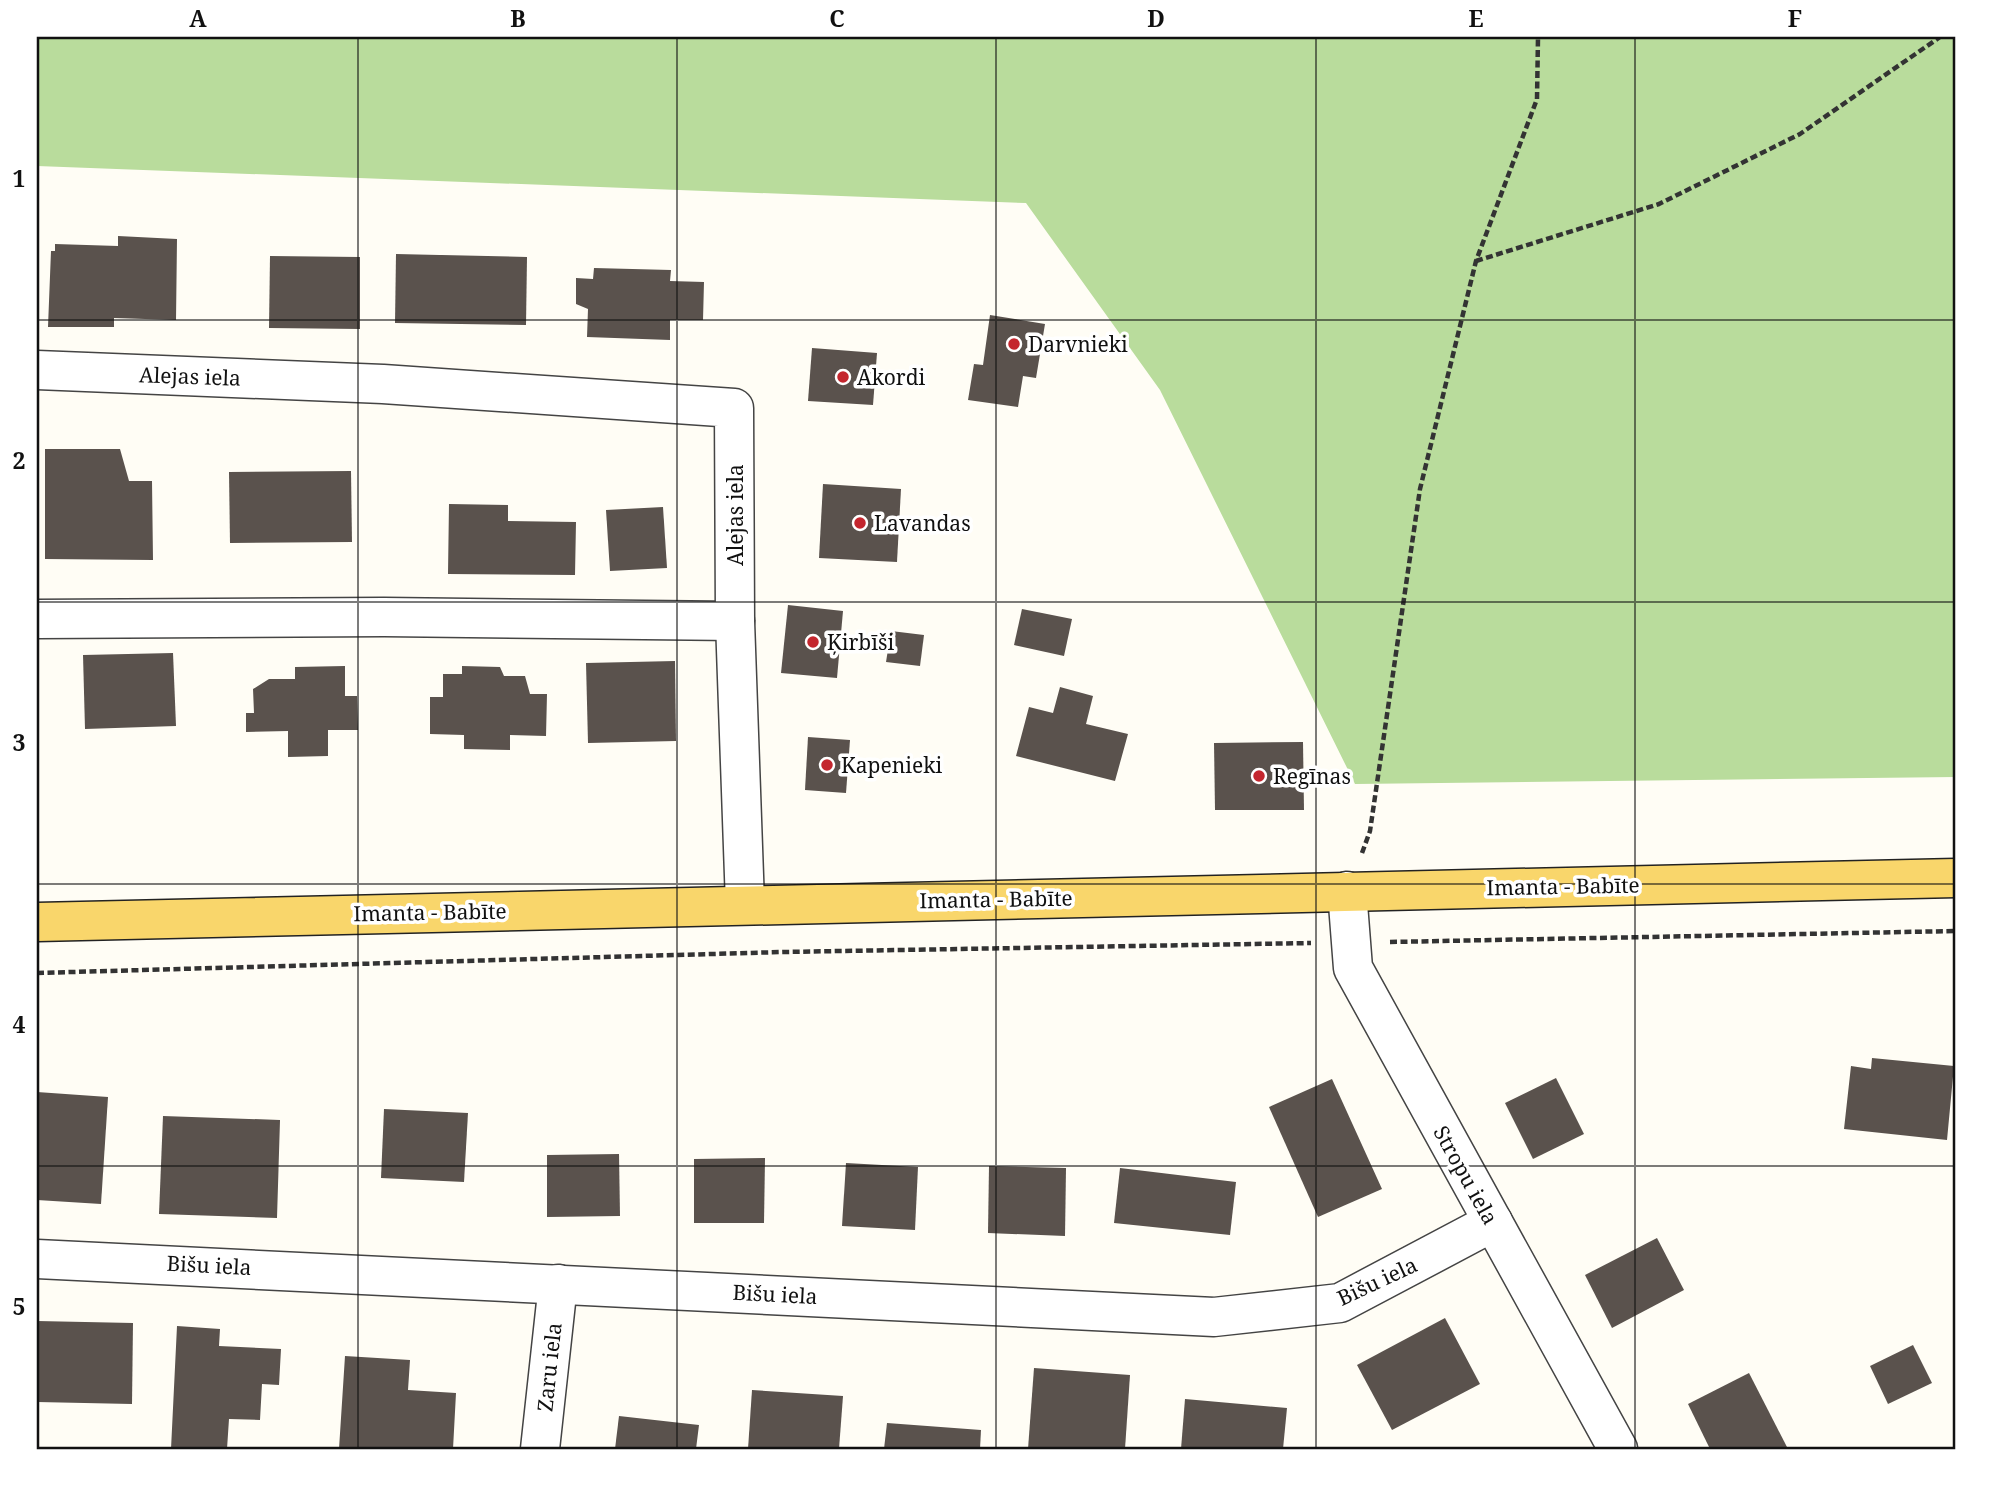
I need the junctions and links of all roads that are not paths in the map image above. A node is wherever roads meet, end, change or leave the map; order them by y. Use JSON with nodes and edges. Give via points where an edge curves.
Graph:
{"nodes":[{"id":1,"x":37,"y":370,"type":"edge"},
{"id":2,"x":37,"y":619,"type":"edge"},
{"id":3,"x":735,"y":621,"type":"junction"},
{"id":4,"x":1956,"y":878,"type":"edge"},
{"id":5,"x":1347,"y":891,"type":"junction"},
{"id":6,"x":745,"y":904,"type":"junction"},
{"id":7,"x":37,"y":922,"type":"edge"},
{"id":8,"x":1493,"y":1222,"type":"junction"},
{"id":9,"x":37,"y":1259,"type":"edge"},
{"id":10,"x":558,"y":1284,"type":"junction"},
{"id":11,"x":540,"y":1449,"type":"edge"},
{"id":12,"x":1618,"y":1449,"type":"edge"}],
"edges":[{"from":1,"to":3,"type":"street","name":"Alejas iela","via":[[383,384],[734,408]]},
{"from":2,"to":3,"type":"street"},
{"from":3,"to":6,"type":"street"},
{"from":4,"to":5,"type":"main road","name":"Imanta - Babīte"},
{"from":5,"to":6,"type":"main road","name":"Imanta - Babīte"},
{"from":5,"to":8,"type":"street","name":"Stropu iela","via":[[1353,968]]},
{"from":6,"to":7,"type":"main road","name":"Imanta - Babīte"},
{"from":8,"to":10,"type":"street","name":"Bišu iela","via":[[1340,1303],[1214,1317]]},
{"from":8,"to":12,"type":"street","name":"Stropu iela"},
{"from":9,"to":10,"type":"street","name":"Bišu iela"},
{"from":10,"to":11,"type":"street","name":"Zaru iela"}]}
